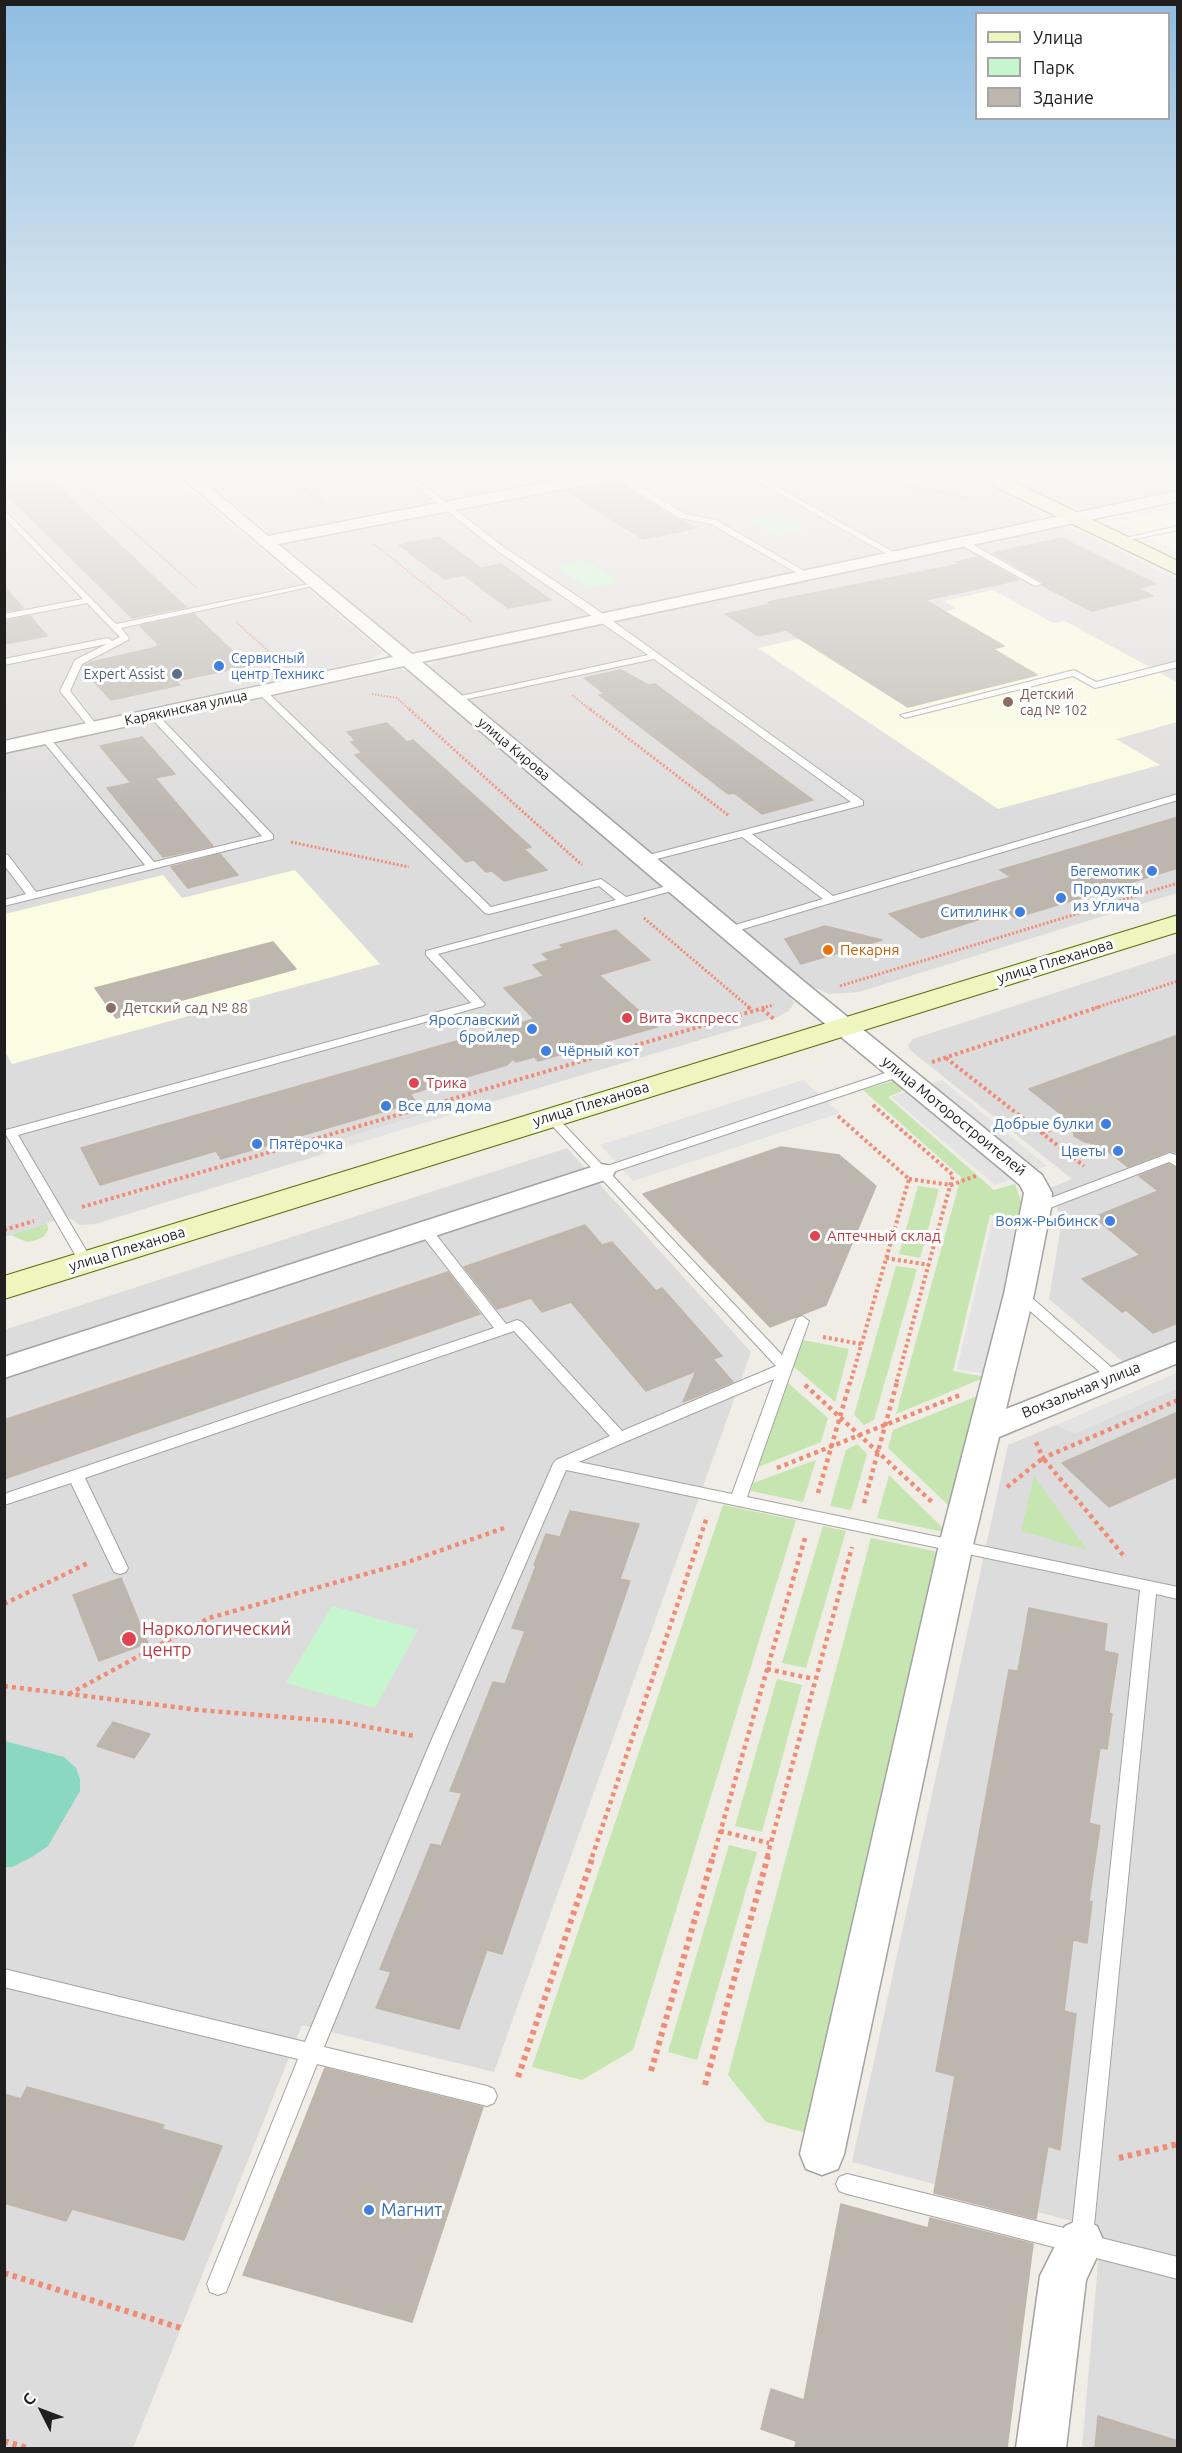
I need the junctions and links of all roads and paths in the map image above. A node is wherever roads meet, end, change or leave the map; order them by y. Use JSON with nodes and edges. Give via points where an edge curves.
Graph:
{"nodes":[{"id":1,"x":77,"y":587,"type":"edge"},
{"id":2,"x":196,"y":587,"type":"edge"},
{"id":3,"x":303,"y":587,"type":"edge"},
{"id":4,"x":322,"y":587,"type":"edge"},
{"id":5,"x":557,"y":587,"type":"edge"},
{"id":6,"x":748,"y":587,"type":"edge"},
{"id":7,"x":89,"y":600,"type":"junction"},
{"id":8,"x":218,"y":607,"type":"junction"},
{"id":9,"x":4,"y":617,"type":"edge"},
{"id":10,"x":602,"y":618,"type":"junction"},
{"id":11,"x":115,"y":627,"type":"junction"},
{"id":12,"x":125,"y":638,"type":"junction"},
{"id":13,"x":654,"y":656,"type":"junction"},
{"id":14,"x":408,"y":660,"type":"junction"},
{"id":15,"x":4,"y":662,"type":"edge"},
{"id":16,"x":1178,"y":664,"type":"edge"},
{"id":17,"x":289,"y":669,"type":"dead end"},
{"id":18,"x":261,"y":691,"type":"junction"},
{"id":19,"x":366,"y":693,"type":"dead end"},
{"id":20,"x":456,"y":700,"type":"junction"},
{"id":21,"x":153,"y":715,"type":"junction"},
{"id":22,"x":904,"y":715,"type":"dead end"},
{"id":23,"x":94,"y":728,"type":"junction"},
{"id":24,"x":45,"y":738,"type":"junction"},
{"id":25,"x":4,"y":747,"type":"edge"},
{"id":26,"x":1178,"y":797,"type":"edge"},
{"id":27,"x":744,"y":833,"type":"junction"},
{"id":28,"x":269,"y":837,"type":"junction"},
{"id":29,"x":4,"y":857,"type":"edge"},
{"id":30,"x":645,"y":859,"type":"junction"},
{"id":31,"x":152,"y":866,"type":"junction"},
{"id":32,"x":454,"y":877,"type":"junction"},
{"id":33,"x":601,"y":882,"type":"junction"},
{"id":34,"x":1178,"y":883,"type":"edge"},
{"id":35,"x":678,"y":886,"type":"junction"},
{"id":36,"x":33,"y":896,"type":"junction"},
{"id":37,"x":831,"y":900,"type":"junction"},
{"id":38,"x":624,"y":901,"type":"junction"},
{"id":39,"x":4,"y":903,"type":"edge"},
{"id":40,"x":1178,"y":923,"type":"edge"},
{"id":41,"x":729,"y":930,"type":"junction"},
{"id":42,"x":1178,"y":981,"type":"edge"},
{"id":43,"x":798,"y":989,"type":"junction"},
{"id":44,"x":753,"y":1011,"type":"junction"},
{"id":45,"x":843,"y":1026,"type":"junction"},
{"id":46,"x":945,"y":1057,"type":"junction"},
{"id":47,"x":900,"y":1072,"type":"junction"},
{"id":48,"x":854,"y":1089,"type":"junction"},
{"id":49,"x":820,"y":1100,"type":"junction"},
{"id":50,"x":550,"y":1117,"type":"junction"},
{"id":51,"x":1071,"y":1122,"type":"dead end"},
{"id":52,"x":1042,"y":1133,"type":"junction"},
{"id":53,"x":1178,"y":1163,"type":"edge"},
{"id":54,"x":601,"y":1172,"type":"junction"},
{"id":55,"x":909,"y":1179,"type":"junction"},
{"id":56,"x":1104,"y":1182,"type":"junction"},
{"id":57,"x":951,"y":1185,"type":"junction"},
{"id":58,"x":1037,"y":1208,"type":"junction"},
{"id":59,"x":57,"y":1215,"type":"junction"},
{"id":60,"x":4,"y":1230,"type":"edge"},
{"id":61,"x":425,"y":1230,"type":"junction"},
{"id":62,"x":886,"y":1258,"type":"junction"},
{"id":63,"x":86,"y":1262,"type":"junction"},
{"id":64,"x":929,"y":1265,"type":"junction"},
{"id":65,"x":4,"y":1288,"type":"edge"},
{"id":66,"x":1019,"y":1294,"type":"junction"},
{"id":67,"x":800,"y":1327,"type":"joint"},
{"id":68,"x":502,"y":1330,"type":"junction"},
{"id":69,"x":861,"y":1344,"type":"junction"},
{"id":70,"x":1178,"y":1351,"type":"edge"},
{"id":71,"x":4,"y":1368,"type":"edge"},
{"id":72,"x":786,"y":1368,"type":"junction"},
{"id":73,"x":1114,"y":1377,"type":"junction"},
{"id":74,"x":996,"y":1380,"type":"junction"},
{"id":75,"x":1178,"y":1400,"type":"edge"},
{"id":76,"x":1025,"y":1414,"type":"junction"},
{"id":77,"x":841,"y":1417,"type":"junction"},
{"id":78,"x":885,"y":1425,"type":"junction"},
{"id":79,"x":985,"y":1430,"type":"junction"},
{"id":80,"x":861,"y":1435,"type":"junction"},
{"id":81,"x":620,"y":1438,"type":"junction"},
{"id":82,"x":832,"y":1448,"type":"junction"},
{"id":83,"x":878,"y":1452,"type":"junction"},
{"id":84,"x":1043,"y":1458,"type":"junction"},
{"id":85,"x":561,"y":1464,"type":"junction"},
{"id":86,"x":76,"y":1476,"type":"junction"},
{"id":87,"x":745,"y":1480,"type":"junction"},
{"id":88,"x":714,"y":1496,"type":"junction"},
{"id":89,"x":4,"y":1500,"type":"edge"},
{"id":90,"x":738,"y":1500,"type":"junction"},
{"id":91,"x":538,"y":1515,"type":"junction"},
{"id":92,"x":811,"y":1516,"type":"junction"},
{"id":93,"x":858,"y":1525,"type":"junction"},
{"id":94,"x":958,"y":1537,"type":"junction"},
{"id":95,"x":112,"y":1551,"type":"junction"},
{"id":96,"x":120,"y":1568,"type":"dead end"},
{"id":97,"x":1149,"y":1586,"type":"junction"},
{"id":98,"x":1178,"y":1593,"type":"edge"},
{"id":99,"x":4,"y":1604,"type":"edge"},
{"id":100,"x":767,"y":1669,"type":"junction"},
{"id":101,"x":814,"y":1679,"type":"junction"},
{"id":102,"x":4,"y":1686,"type":"edge"},
{"id":103,"x":69,"y":1694,"type":"junction"},
{"id":104,"x":440,"y":1741,"type":"junction"},
{"id":105,"x":720,"y":1831,"type":"junction"},
{"id":106,"x":769,"y":1843,"type":"junction"},
{"id":107,"x":4,"y":1978,"type":"edge"},
{"id":108,"x":312,"y":2053,"type":"junction"},
{"id":109,"x":651,"y":2071,"type":"dead end"},
{"id":110,"x":518,"y":2077,"type":"dead end"},
{"id":111,"x":705,"y":2085,"type":"dead end"},
{"id":112,"x":487,"y":2096,"type":"dead end"},
{"id":113,"x":1178,"y":2144,"type":"edge"},
{"id":114,"x":822,"y":2154,"type":"dead end"},
{"id":115,"x":1089,"y":2166,"type":"junction"},
{"id":116,"x":847,"y":2184,"type":"dead end"},
{"id":117,"x":1081,"y":2242,"type":"junction"},
{"id":118,"x":1178,"y":2268,"type":"edge"},
{"id":119,"x":4,"y":2273,"type":"edge"},
{"id":120,"x":218,"y":2284,"type":"dead end"},
{"id":121,"x":181,"y":2328,"type":"dead end"},
{"id":122,"x":4,"y":2441,"type":"edge"},
{"id":123,"x":27,"y":2448,"type":"edge"},
{"id":124,"x":1041,"y":2448,"type":"edge"}],
"edges":[{"from":1,"to":7,"type":"lane"},
{"from":2,"to":8,"type":"path"},
{"from":3,"to":8,"type":"lane"},
{"from":4,"to":14,"type":"street","name":"улица Кирова"},
{"from":5,"to":10,"type":"lane"},
{"from":6,"to":10,"type":"street","name":"Карякинская улица"},
{"from":7,"to":9,"type":"lane"},
{"from":7,"to":11,"type":"lane"},
{"from":8,"to":11,"type":"lane"},
{"from":8,"to":17,"type":"path"},
{"from":10,"to":13,"type":"lane"},
{"from":10,"to":14,"type":"street","name":"Карякинская улица"},
{"from":11,"to":12,"type":"lane"},
{"from":12,"to":15,"type":"lane"},
{"from":12,"to":23,"type":"lane","via":[[78,662],[65,691]]},
{"from":13,"to":20,"type":"lane"},
{"from":13,"to":27,"type":"lane","via":[[859,803]]},
{"from":14,"to":18,"type":"street","name":"Карякинская улица"},
{"from":14,"to":20,"type":"street","name":"улица Кирова"},
{"from":16,"to":22,"type":"lane","via":[[1095,685],[1074,673]]},
{"from":18,"to":21,"type":"street","name":"Карякинская улица"},
{"from":18,"to":32,"type":"lane"},
{"from":19,"to":33,"type":"path","via":[[397,698]]},
{"from":20,"to":30,"type":"street","name":"улица Кирова"},
{"from":21,"to":23,"type":"street","name":"Карякинская улица"},
{"from":21,"to":28,"type":"lane"},
{"from":23,"to":24,"type":"street","name":"Карякинская улица"},
{"from":24,"to":25,"type":"street","name":"Карякинская улица"},
{"from":24,"to":31,"type":"lane"},
{"from":26,"to":37,"type":"lane"},
{"from":27,"to":30,"type":"lane"},
{"from":27,"to":37,"type":"lane"},
{"from":28,"to":31,"type":"lane"},
{"from":28,"to":32,"type":"path"},
{"from":29,"to":36,"type":"lane"},
{"from":30,"to":35,"type":"street","name":"улица Кирова"},
{"from":31,"to":36,"type":"lane"},
{"from":32,"to":33,"type":"lane","via":[[489,911]]},
{"from":33,"to":38,"type":"lane"},
{"from":34,"to":43,"type":"path","via":[[841,986],[832,988],[817,983]]},
{"from":35,"to":38,"type":"lane"},
{"from":35,"to":41,"type":"street","name":"улица Кирова"},
{"from":36,"to":39,"type":"lane"},
{"from":37,"to":41,"type":"lane"},
{"from":38,"to":44,"type":"path"},
{"from":38,"to":59,"type":"lane","via":[[430,953],[479,1004],[11,1134]]},
{"from":40,"to":45,"type":"main road","name":"улица Плеханова"},
{"from":41,"to":43,"type":"street","name":"улица Кирова"},
{"from":42,"to":46,"type":"path"},
{"from":43,"to":44,"type":"path","via":[[777,994],[775,1005]]},
{"from":43,"to":45,"type":"street","name":"улица Кирова"},
{"from":44,"to":59,"type":"path"},
{"from":45,"to":47,"type":"street","name":"улица Моторостроителей"},
{"from":45,"to":50,"type":"main road","name":"улица Плеханова"},
{"from":46,"to":47,"type":"path"},
{"from":46,"to":52,"type":"path"},
{"from":47,"to":48,"type":"lane"},
{"from":47,"to":58,"type":"street","name":"улица Моторостроителей","via":[[1032,1181],[1038,1193]]},
{"from":48,"to":49,"type":"lane"},
{"from":48,"to":57,"type":"path","via":[[953,1175]]},
{"from":49,"to":54,"type":"lane"},
{"from":49,"to":55,"type":"path"},
{"from":50,"to":54,"type":"lane"},
{"from":50,"to":63,"type":"main road","name":"улица Плеханова"},
{"from":51,"to":52,"type":"path"},
{"from":52,"to":56,"type":"path"},
{"from":53,"to":56,"type":"lane","via":[[1170,1157]]},
{"from":54,"to":61,"type":"street"},
{"from":54,"to":72,"type":"lane"},
{"from":55,"to":57,"type":"path"},
{"from":55,"to":62,"type":"path"},
{"from":56,"to":58,"type":"lane"},
{"from":57,"to":64,"type":"path"},
{"from":58,"to":66,"type":"street","name":"улица Моторостроителей"},
{"from":59,"to":60,"type":"path"},
{"from":59,"to":63,"type":"lane"},
{"from":61,"to":68,"type":"lane"},
{"from":61,"to":71,"type":"street"},
{"from":62,"to":64,"type":"path"},
{"from":62,"to":69,"type":"path"},
{"from":63,"to":65,"type":"main road","name":"улица Плеханова"},
{"from":64,"to":78,"type":"path"},
{"from":66,"to":73,"type":"lane"},
{"from":66,"to":74,"type":"street","name":"улица Моторостроителей"},
{"from":67,"to":69,"type":"path"},
{"from":67,"to":72,"type":"lane"},
{"from":68,"to":81,"type":"lane","via":[[517,1325]]},
{"from":68,"to":86,"type":"lane"},
{"from":69,"to":77,"type":"path"},
{"from":70,"to":73,"type":"street","name":"Вокзальная улица"},
{"from":72,"to":77,"type":"path"},
{"from":72,"to":81,"type":"lane"},
{"from":72,"to":87,"type":"lane"},
{"from":73,"to":76,"type":"street","name":"Вокзальная улица"},
{"from":74,"to":78,"type":"path"},
{"from":74,"to":79,"type":"street","name":"улица Моторостроителей"},
{"from":75,"to":84,"type":"path"},
{"from":76,"to":79,"type":"street","name":"Вокзальная улица"},
{"from":76,"to":84,"type":"path"},
{"from":77,"to":80,"type":"path"},
{"from":77,"to":82,"type":"path"},
{"from":78,"to":80,"type":"path"},
{"from":78,"to":83,"type":"path"},
{"from":79,"to":94,"type":"street","name":"улица Моторостроителей"},
{"from":80,"to":82,"type":"path"},
{"from":80,"to":83,"type":"path"},
{"from":81,"to":85,"type":"lane"},
{"from":82,"to":87,"type":"path"},
{"from":82,"to":92,"type":"path"},
{"from":83,"to":93,"type":"path"},
{"from":83,"to":94,"type":"path"},
{"from":84,"to":94,"type":"path"},
{"from":84,"to":97,"type":"path"},
{"from":85,"to":88,"type":"lane"},
{"from":85,"to":91,"type":"lane"},
{"from":86,"to":89,"type":"lane"},
{"from":86,"to":95,"type":"lane"},
{"from":87,"to":90,"type":"lane"},
{"from":88,"to":90,"type":"lane"},
{"from":88,"to":110,"type":"path"},
{"from":90,"to":92,"type":"lane"},
{"from":91,"to":103,"type":"path","via":[[405,1563],[209,1618]]},
{"from":91,"to":104,"type":"lane"},
{"from":92,"to":93,"type":"lane"},
{"from":92,"to":100,"type":"path"},
{"from":93,"to":94,"type":"lane"},
{"from":93,"to":101,"type":"path"},
{"from":94,"to":97,"type":"lane"},
{"from":94,"to":114,"type":"street","name":"улица Моторостроителей"},
{"from":95,"to":96,"type":"lane"},
{"from":95,"to":99,"type":"path"},
{"from":97,"to":98,"type":"lane"},
{"from":97,"to":115,"type":"lane"},
{"from":100,"to":101,"type":"path"},
{"from":100,"to":105,"type":"path"},
{"from":101,"to":106,"type":"path"},
{"from":102,"to":103,"type":"path"},
{"from":103,"to":104,"type":"path","via":[[343,1722]]},
{"from":104,"to":108,"type":"lane"},
{"from":105,"to":106,"type":"path"},
{"from":105,"to":109,"type":"path"},
{"from":106,"to":111,"type":"path"},
{"from":107,"to":108,"type":"lane"},
{"from":108,"to":112,"type":"lane"},
{"from":108,"to":120,"type":"lane"},
{"from":113,"to":115,"type":"path"},
{"from":115,"to":117,"type":"lane"},
{"from":116,"to":117,"type":"lane"},
{"from":117,"to":118,"type":"lane"},
{"from":117,"to":124,"type":"street","via":[[1063,2276]]},
{"from":119,"to":121,"type":"path"},
{"from":122,"to":123,"type":"path"}]}
